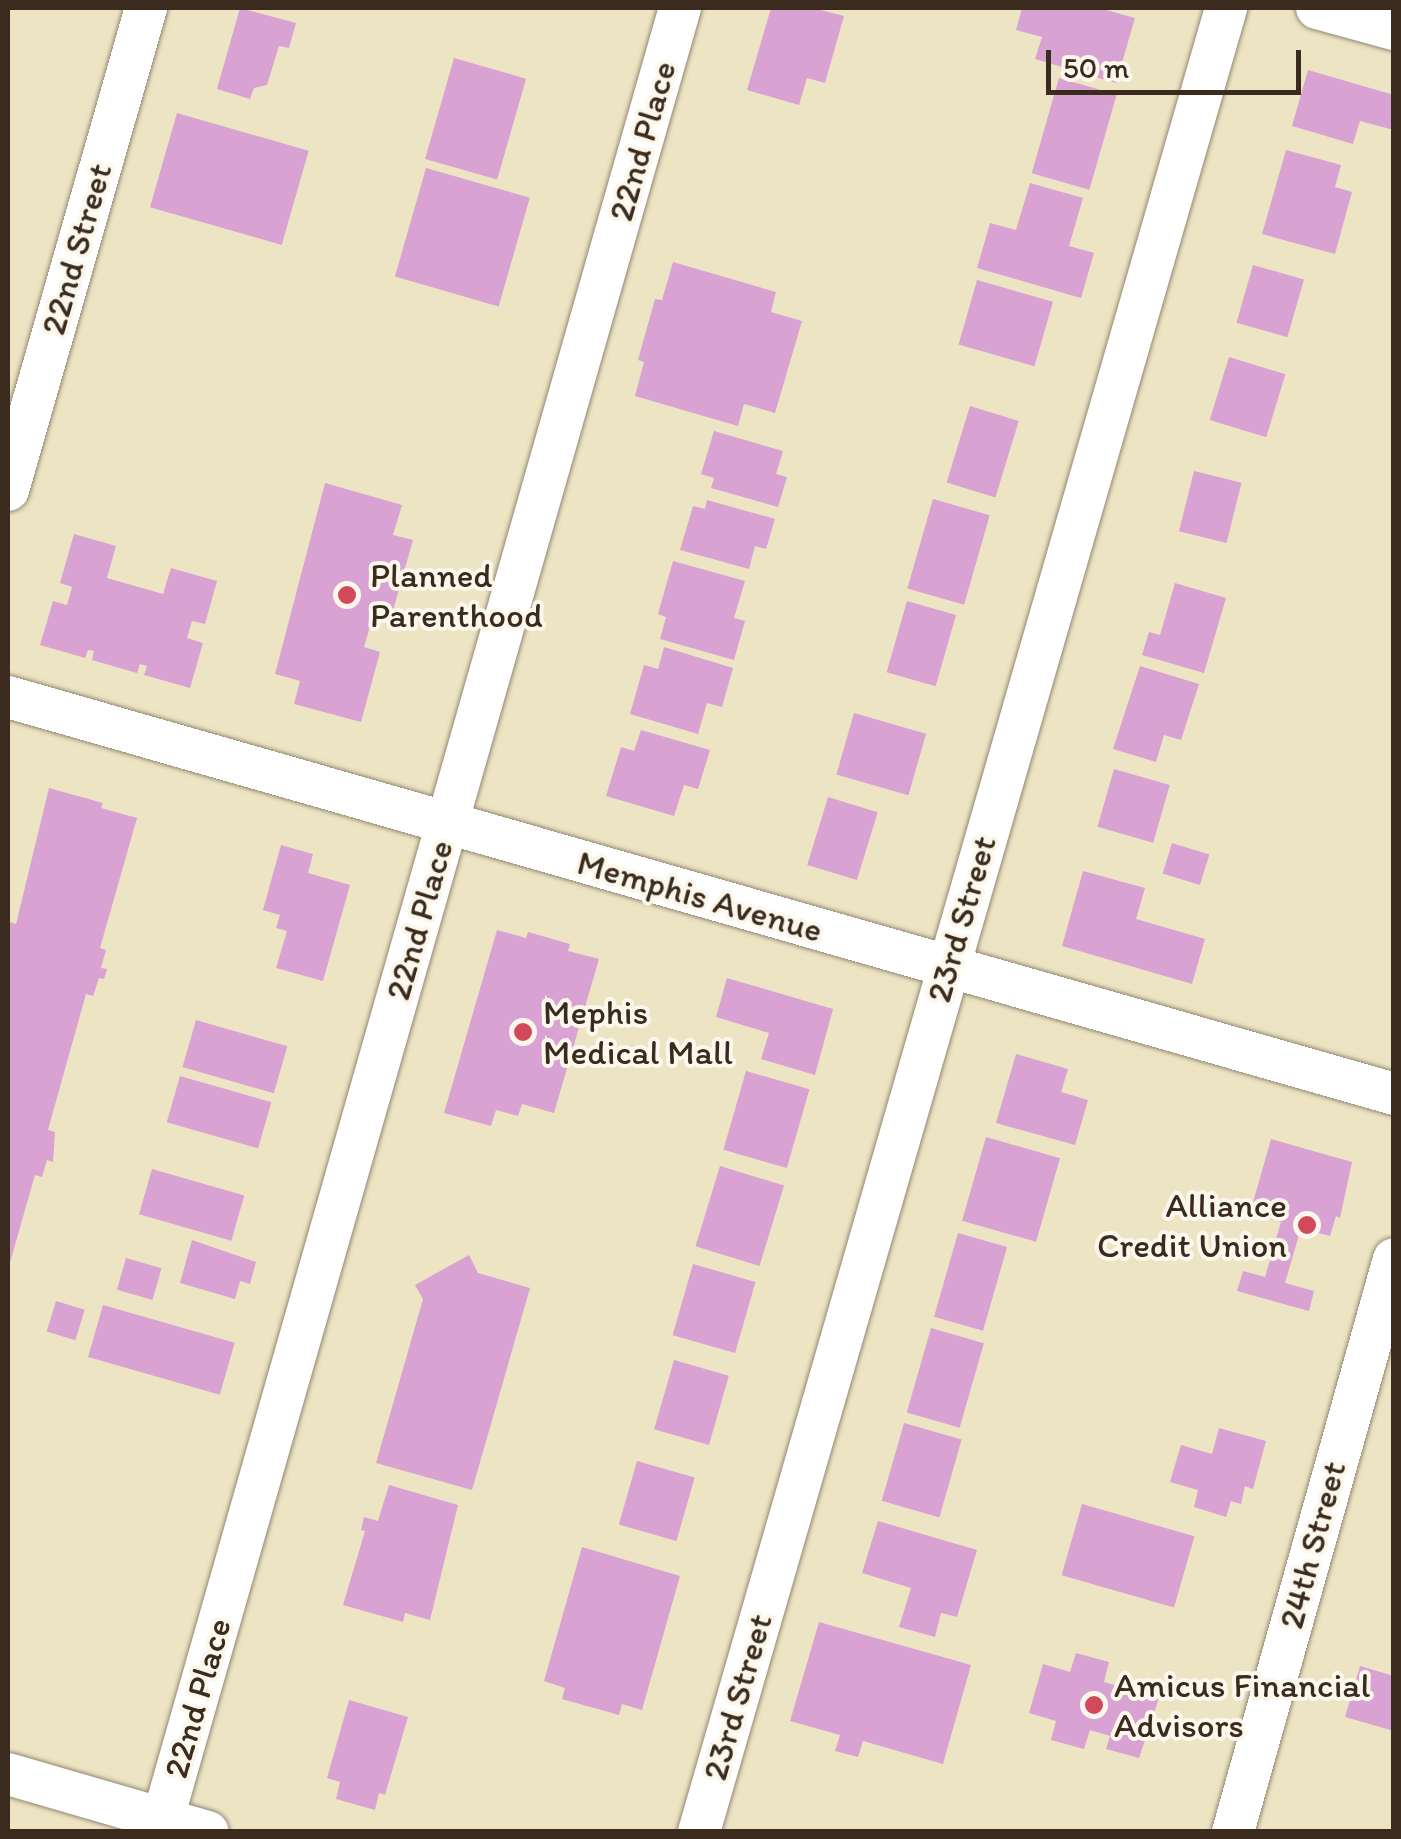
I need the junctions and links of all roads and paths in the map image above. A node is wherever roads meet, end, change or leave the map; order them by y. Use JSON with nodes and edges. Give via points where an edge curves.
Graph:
{"nodes":[{"id":1,"x":146,"y":8,"type":"edge"},
{"id":2,"x":680,"y":8,"type":"edge"},
{"id":3,"x":1226,"y":8,"type":"edge"},
{"id":4,"x":1317,"y":8,"type":"edge"},
{"id":5,"x":1394,"y":30,"type":"edge"},
{"id":6,"x":8,"y":490,"type":"edge"},
{"id":7,"x":8,"y":697,"type":"edge"},
{"id":8,"x":447,"y":823,"type":"junction"},
{"id":9,"x":947,"y":966,"type":"junction"},
{"id":10,"x":1394,"y":1094,"type":"edge"},
{"id":11,"x":1394,"y":1259,"type":"edge"},
{"id":12,"x":8,"y":1774,"type":"edge"},
{"id":13,"x":161,"y":1825,"type":"edge"},
{"id":14,"x":208,"y":1832,"type":"edge"},
{"id":15,"x":699,"y":1832,"type":"edge"},
{"id":16,"x":1233,"y":1832,"type":"edge"}],
"edges":[{"from":1,"to":6,"type":"street","name":"22nd Street"},
{"from":2,"to":8,"type":"street","name":"22nd Place"},
{"from":3,"to":9,"type":"street","name":"23rd Street"},
{"from":4,"to":5,"type":"street"},
{"from":7,"to":8,"type":"street","name":"Memphis Avenue"},
{"from":8,"to":9,"type":"street","name":"Memphis Avenue"},
{"from":8,"to":13,"type":"street","name":"22nd Place"},
{"from":9,"to":10,"type":"street","name":"Memphis Avenue"},
{"from":9,"to":15,"type":"street","name":"23rd Street"},
{"from":11,"to":16,"type":"street","name":"24th Street"},
{"from":12,"to":13,"type":"street"},
{"from":13,"to":14,"type":"street"}]}
